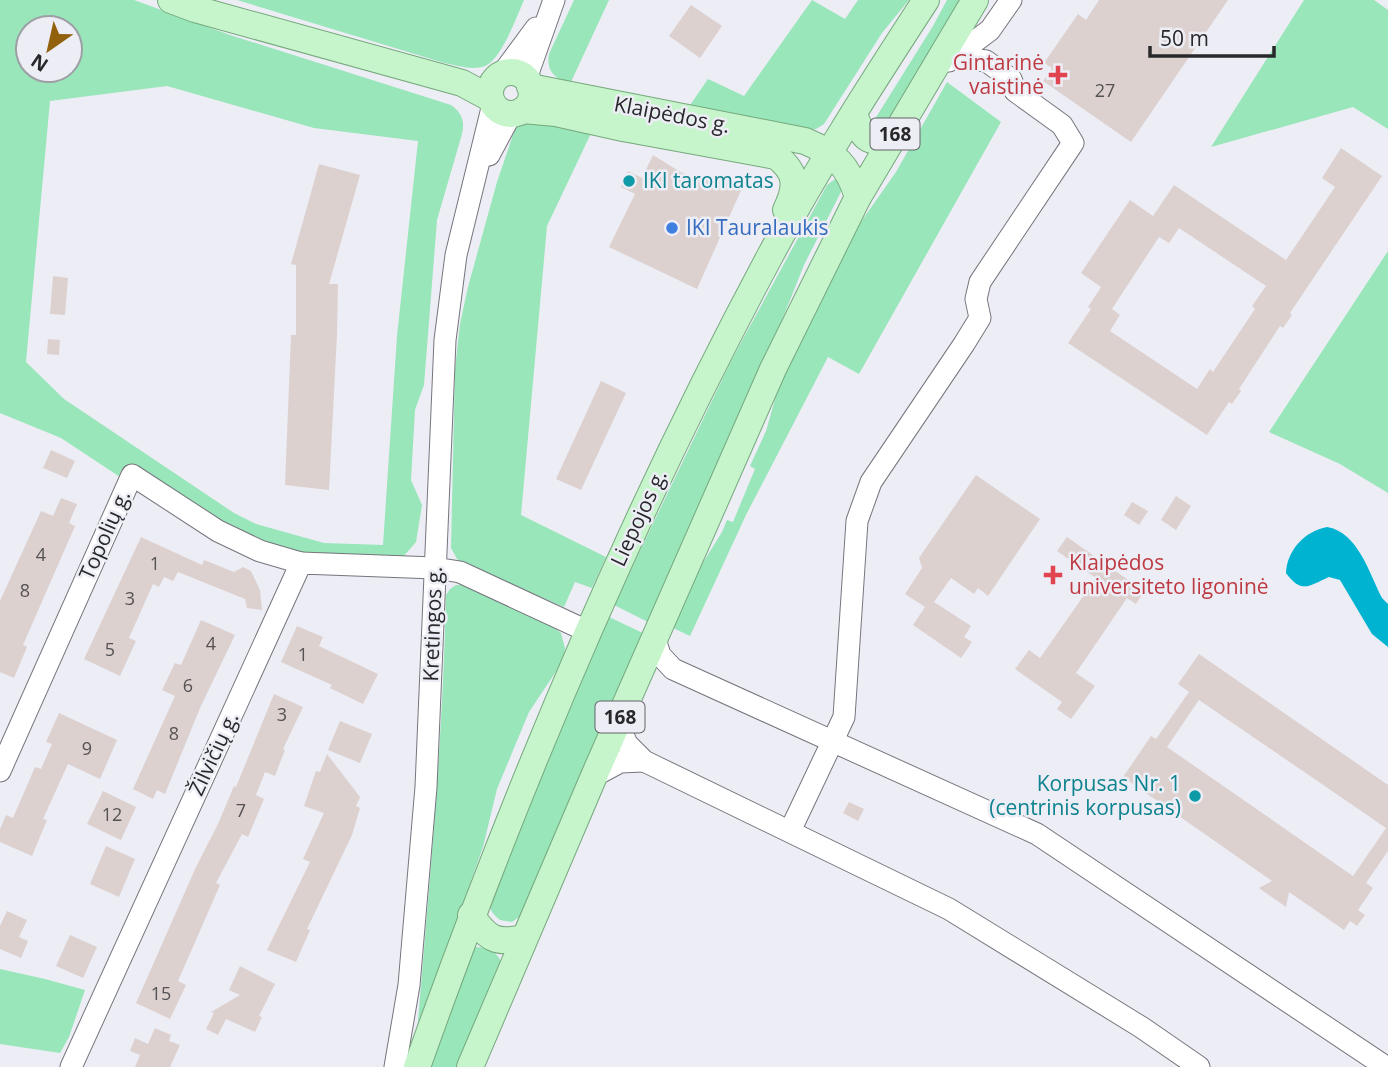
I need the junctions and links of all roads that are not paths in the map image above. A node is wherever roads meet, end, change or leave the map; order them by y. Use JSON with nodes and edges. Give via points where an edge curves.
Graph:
{"nodes":[{"id":1,"x":171,"y":0,"type":"edge"},
{"id":2,"x":926,"y":0,"type":"edge"},
{"id":3,"x":975,"y":0,"type":"edge"},
{"id":4,"x":1011,"y":0,"type":"edge"},
{"id":5,"x":552,"y":3,"type":"edge"},
{"id":6,"x":990,"y":30,"type":"junction"},
{"id":7,"x":535,"y":52,"type":"junction"},
{"id":8,"x":956,"y":57,"type":"junction"},
{"id":9,"x":986,"y":61,"type":"junction"},
{"id":10,"x":933,"y":71,"type":"junction"},
{"id":11,"x":452,"y":80,"type":"junction"},
{"id":12,"x":871,"y":87,"type":"junction"},
{"id":13,"x":509,"y":93,"type":"junction"},
{"id":14,"x":561,"y":93,"type":"junction"},
{"id":15,"x":854,"y":114,"type":"junction"},
{"id":16,"x":891,"y":140,"type":"junction"},
{"id":17,"x":805,"y":141,"type":"junction"},
{"id":18,"x":481,"y":152,"type":"junction"},
{"id":19,"x":830,"y":152,"type":"junction"},
{"id":20,"x":476,"y":182,"type":"junction"},
{"id":21,"x":858,"y":197,"type":"junction"},
{"id":22,"x":783,"y":233,"type":"junction"},
{"id":23,"x":302,"y":563,"type":"junction"},
{"id":24,"x":435,"y":568,"type":"junction"},
{"id":25,"x":587,"y":631,"type":"junction"},
{"id":26,"x":655,"y":639,"type":"junction"},
{"id":27,"x":673,"y":669,"type":"junction"},
{"id":28,"x":630,"y":694,"type":"junction"},
{"id":29,"x":618,"y":723,"type":"junction"},
{"id":30,"x":834,"y":743,"type":"junction"},
{"id":31,"x":645,"y":761,"type":"junction"},
{"id":32,"x":0,"y":771,"type":"edge"},
{"id":33,"x":594,"y":776,"type":"junction"},
{"id":34,"x":790,"y":831,"type":"junction"},
{"id":35,"x":471,"y":915,"type":"junction"},
{"id":36,"x":524,"y":938,"type":"junction"},
{"id":37,"x":71,"y":1067,"type":"edge"},
{"id":38,"x":395,"y":1067,"type":"edge"},
{"id":39,"x":416,"y":1067,"type":"edge"},
{"id":40,"x":470,"y":1067,"type":"edge"},
{"id":41,"x":1199,"y":1067,"type":"edge"},
{"id":42,"x":1386,"y":1067,"type":"edge"}],
"edges":[{"from":1,"to":11,"type":"main road"},
{"from":2,"to":12,"type":"main road","name":"Liepojos g.","number":"168"},
{"from":3,"to":10,"type":"main road","number":"168"},
{"from":4,"to":6,"type":"street"},
{"from":5,"to":7,"type":"street","name":"Kretingos g."},
{"from":5,"to":13,"type":"street","name":"Kretingos g."},
{"from":6,"to":8,"type":"street"},
{"from":6,"to":9,"type":"street"},
{"from":7,"to":13,"type":"street","name":"Kretingos g."},
{"from":7,"to":14,"type":"street","via":[[544,75]]},
{"from":8,"to":9,"type":"street"},
{"from":8,"to":10,"type":"street"},
{"from":9,"to":30,"type":"street","via":[[1011,79],[1014,91],[1062,125],[1073,143],[980,282],[976,299],[980,317],[964,344],[871,482],[857,521],[844,717]]},
{"from":10,"to":16,"type":"main road","number":"168"},
{"from":11,"to":13,"type":"main road"},
{"from":11,"to":18,"type":"street","via":[[478,113]]},
{"from":12,"to":15,"type":"main road","name":"Liepojos g.","number":"168"},
{"from":12,"to":17,"type":"main road","via":[[852,97],[823,134]]},
{"from":13,"to":14,"type":"main road","name":"Klaipėdos g."},
{"from":13,"to":18,"type":"street","name":"Kretingos g."},
{"from":13,"to":20,"type":"street","name":"Kretingos g.","via":[[505,122]]},
{"from":13,"to":22,"type":"main road","via":[[556,113],[776,156],[791,171],[794,182]]},
{"from":14,"to":17,"type":"main road","name":"Klaipėdos g."},
{"from":15,"to":16,"type":"main road","via":[[867,139],[877,143]]},
{"from":15,"to":19,"type":"main road","name":"Liepojos g.","number":"168"},
{"from":16,"to":21,"type":"main road","number":"168"},
{"from":17,"to":19,"type":"main road","name":"Klaipėdos g."},
{"from":18,"to":20,"type":"street","name":"Kretingos g."},
{"from":19,"to":21,"type":"main road","via":[[847,170]]},
{"from":19,"to":22,"type":"main road","name":"Liepojos g.","number":"168"},
{"from":20,"to":24,"type":"street","name":"Kretingos g.","via":[[451,289]]},
{"from":21,"to":26,"type":"main road","number":"168","via":[[773,369]]},
{"from":22,"to":25,"type":"main road","name":"Liepojos g.","number":"168","via":[[704,383]]},
{"from":23,"to":24,"type":"street"},
{"from":23,"to":32,"type":"street","name":"Topolių g.","via":[[260,551],[218,531],[132,475]]},
{"from":23,"to":37,"type":"street","name":"Žilvičių g."},
{"from":24,"to":25,"type":"street","via":[[460,572]]},
{"from":24,"to":38,"type":"street","name":"Kretingos g.","via":[[426,787],[409,985]]},
{"from":25,"to":35,"type":"main road","name":"Liepojos g.","number":"168"},
{"from":26,"to":27,"type":"street","via":[[660,655]]},
{"from":26,"to":28,"type":"main road","number":"168"},
{"from":27,"to":28,"type":"street","via":[[647,680]]},
{"from":27,"to":30,"type":"street"},
{"from":28,"to":29,"type":"main road","number":"168"},
{"from":29,"to":31,"type":"street","via":[[627,744]]},
{"from":29,"to":33,"type":"main road","number":"168"},
{"from":30,"to":34,"type":"street"},
{"from":30,"to":42,"type":"street","via":[[1037,834]]},
{"from":31,"to":33,"type":"street","via":[[620,762]]},
{"from":31,"to":34,"type":"street"},
{"from":33,"to":36,"type":"main road","number":"168"},
{"from":34,"to":41,"type":"street","via":[[949,909]]},
{"from":35,"to":36,"type":"main road","via":[[490,938],[505,942]]},
{"from":35,"to":39,"type":"main road","name":"Liepojos g.","number":"168"},
{"from":36,"to":40,"type":"main road","number":"168"}]}
